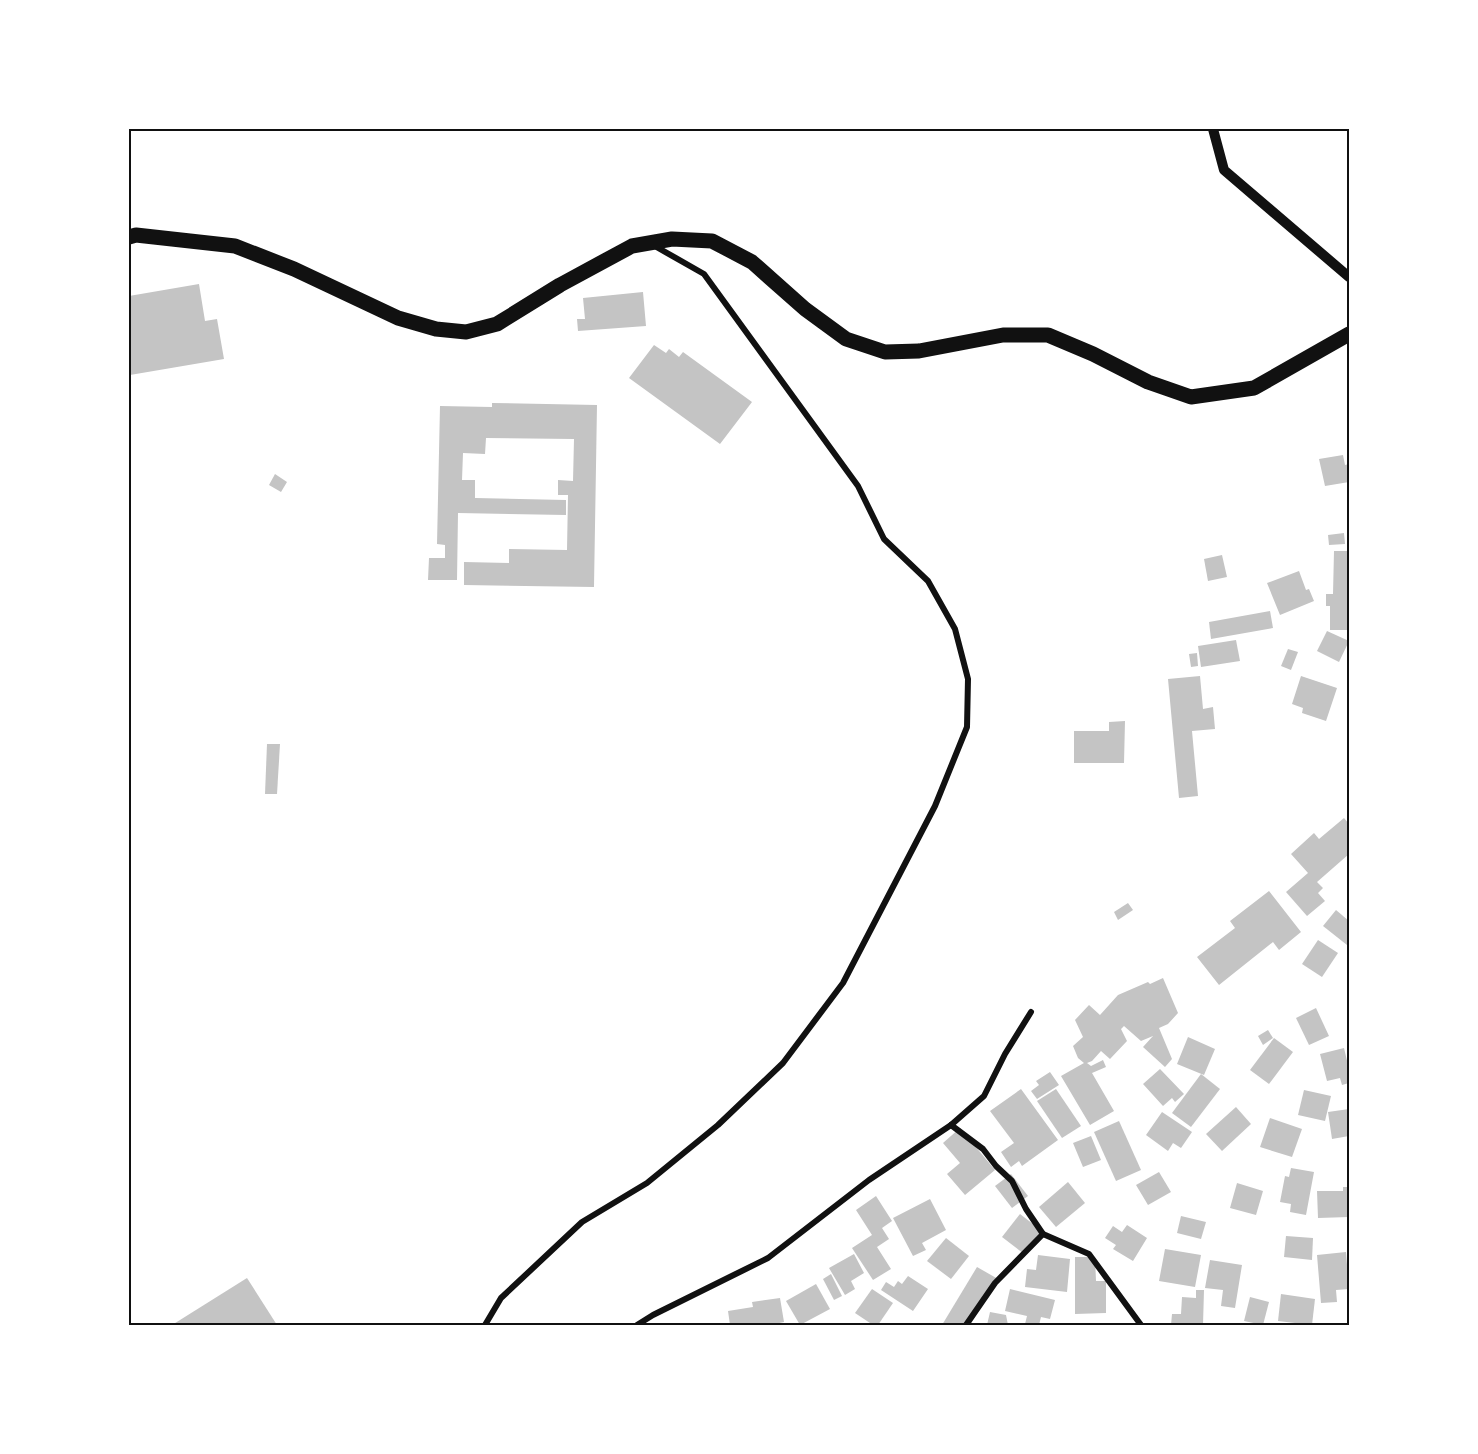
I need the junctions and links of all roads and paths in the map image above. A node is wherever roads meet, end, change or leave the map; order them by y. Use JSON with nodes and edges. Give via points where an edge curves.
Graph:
{"nodes":[{"id":1,"x":1213,"y":129,"type":"edge"},
{"id":2,"x":129,"y":237,"type":"edge"},
{"id":3,"x":650,"y":243,"type":"junction"},
{"id":4,"x":1349,"y":277,"type":"edge"},
{"id":5,"x":1349,"y":334,"type":"edge"},
{"id":6,"x":1031,"y":1012,"type":"dead end"},
{"id":7,"x":951,"y":1125,"type":"junction"},
{"id":8,"x":1043,"y":1234,"type":"junction"},
{"id":9,"x":485,"y":1325,"type":"edge"},
{"id":10,"x":637,"y":1325,"type":"edge"},
{"id":11,"x":966,"y":1325,"type":"edge"},
{"id":12,"x":1141,"y":1325,"type":"edge"}],
"edges":[{"from":1,"to":4,"type":"street","via":[[1224,170]]},
{"from":2,"to":3,"type":"main road","via":[[235,246],[294,268],[398,318],[436,329],[466,332],[497,324],[632,246]]},
{"from":3,"to":5,"type":"main road","via":[[672,239],[712,241],[752,262],[846,339],[885,352],[919,351],[1003,335],[1048,335],[1148,382],[1191,397],[1254,388]]},
{"from":3,"to":9,"type":"street","via":[[704,274],[858,486],[884,539],[928,581],[955,629],[968,679],[967,727],[935,806],[843,983],[783,1063],[718,1125],[647,1183],[582,1222],[501,1298]]},
{"from":6,"to":7,"type":"street","via":[[984,1096]]},
{"from":7,"to":8,"type":"street","via":[[983,1149],[1012,1181]]},
{"from":7,"to":10,"type":"street","via":[[869,1180],[768,1258]]},
{"from":8,"to":11,"type":"street","via":[[995,1283]]},
{"from":8,"to":12,"type":"street","via":[[1089,1254]]}]}
